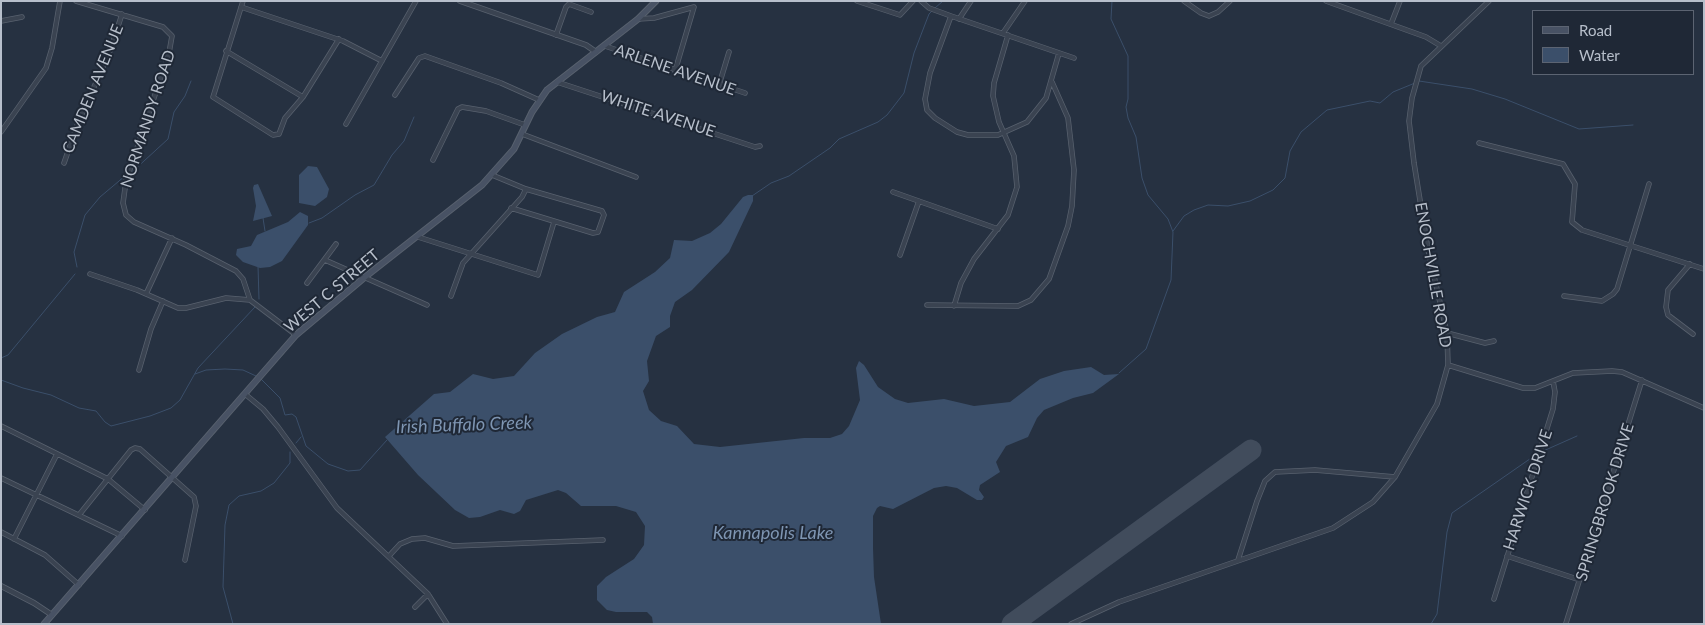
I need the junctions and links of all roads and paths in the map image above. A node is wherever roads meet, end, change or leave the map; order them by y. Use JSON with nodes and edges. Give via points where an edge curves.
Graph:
{"nodes":[{"id":1,"x":60,"y":1,"type":"edge"},
{"id":2,"x":76,"y":1,"type":"edge"},
{"id":3,"x":243,"y":1,"type":"edge"},
{"id":4,"x":416,"y":1,"type":"edge"},
{"id":5,"x":460,"y":1,"type":"edge"},
{"id":6,"x":656,"y":1,"type":"edge"},
{"id":7,"x":857,"y":1,"type":"edge"},
{"id":8,"x":913,"y":1,"type":"edge"},
{"id":9,"x":921,"y":1,"type":"edge"},
{"id":10,"x":971,"y":1,"type":"edge"},
{"id":11,"x":1025,"y":1,"type":"edge"},
{"id":12,"x":1184,"y":1,"type":"edge"},
{"id":13,"x":1230,"y":1,"type":"edge"},
{"id":14,"x":1326,"y":1,"type":"edge"},
{"id":15,"x":1400,"y":1,"type":"edge"},
{"id":16,"x":1489,"y":1,"type":"edge"},
{"id":17,"x":241,"y":7,"type":"junction"},
{"id":18,"x":591,"y":12,"type":"dead end"},
{"id":19,"x":122,"y":14,"type":"junction"},
{"id":20,"x":950,"y":16,"type":"junction"},
{"id":21,"x":22,"y":17,"type":"dead end"},
{"id":22,"x":638,"y":19,"type":"junction"},
{"id":23,"x":959,"y":19,"type":"junction"},
{"id":24,"x":1,"y":21,"type":"edge"},
{"id":25,"x":1391,"y":24,"type":"junction"},
{"id":26,"x":1003,"y":33,"type":"junction"},
{"id":27,"x":556,"y":35,"type":"junction"},
{"id":28,"x":1008,"y":35,"type":"junction"},
{"id":29,"x":339,"y":39,"type":"junction"},
{"id":30,"x":604,"y":46,"type":"junction"},
{"id":31,"x":1442,"y":46,"type":"junction"},
{"id":32,"x":226,"y":51,"type":"junction"},
{"id":33,"x":596,"y":52,"type":"junction"},
{"id":34,"x":729,"y":52,"type":"dead end"},
{"id":35,"x":1060,"y":53,"type":"junction"},
{"id":36,"x":1074,"y":58,"type":"dead end"},
{"id":37,"x":382,"y":61,"type":"junction"},
{"id":38,"x":675,"y":71,"type":"junction"},
{"id":39,"x":557,"y":82,"type":"junction"},
{"id":40,"x":1052,"y":82,"type":"junction"},
{"id":41,"x":719,"y":85,"type":"junction"},
{"id":42,"x":745,"y":93,"type":"dead end"},
{"id":43,"x":395,"y":94,"type":"dead end"},
{"id":44,"x":303,"y":98,"type":"junction"},
{"id":45,"x":539,"y":100,"type":"junction"},
{"id":46,"x":346,"y":124,"type":"dead end"},
{"id":47,"x":526,"y":125,"type":"junction"},
{"id":48,"x":1,"y":132,"type":"edge"},
{"id":49,"x":522,"y":134,"type":"junction"},
{"id":50,"x":1004,"y":134,"type":"junction"},
{"id":51,"x":1479,"y":143,"type":"dead end"},
{"id":52,"x":760,"y":146,"type":"dead end"},
{"id":53,"x":433,"y":160,"type":"dead end"},
{"id":54,"x":64,"y":163,"type":"dead end"},
{"id":55,"x":492,"y":175,"type":"junction"},
{"id":56,"x":636,"y":177,"type":"dead end"},
{"id":57,"x":1649,"y":184,"type":"dead end"},
{"id":58,"x":526,"y":189,"type":"junction"},
{"id":59,"x":893,"y":192,"type":"dead end"},
{"id":60,"x":919,"y":201,"type":"junction"},
{"id":61,"x":511,"y":208,"type":"junction"},
{"id":62,"x":554,"y":222,"type":"junction"},
{"id":63,"x":998,"y":228,"type":"junction"},
{"id":64,"x":418,"y":237,"type":"junction"},
{"id":65,"x":172,"y":238,"type":"junction"},
{"id":66,"x":336,"y":244,"type":"dead end"},
{"id":67,"x":1631,"y":246,"type":"junction"},
{"id":68,"x":470,"y":253,"type":"junction"},
{"id":69,"x":900,"y":255,"type":"dead end"},
{"id":70,"x":324,"y":260,"type":"junction"},
{"id":71,"x":1690,"y":264,"type":"junction"},
{"id":72,"x":1704,"y":269,"type":"edge"},
{"id":73,"x":90,"y":274,"type":"dead end"},
{"id":74,"x":365,"y":277,"type":"junction"},
{"id":75,"x":307,"y":283,"type":"dead end"},
{"id":76,"x":146,"y":294,"type":"junction"},
{"id":77,"x":451,"y":296,"type":"dead end"},
{"id":78,"x":1564,"y":296,"type":"dead end"},
{"id":79,"x":250,"y":300,"type":"junction"},
{"id":80,"x":163,"y":301,"type":"junction"},
{"id":81,"x":427,"y":305,"type":"dead end"},
{"id":82,"x":927,"y":305,"type":"dead end"},
{"id":83,"x":954,"y":306,"type":"junction"},
{"id":84,"x":1447,"y":333,"type":"junction"},
{"id":85,"x":1693,"y":334,"type":"dead end"},
{"id":86,"x":296,"y":335,"type":"junction"},
{"id":87,"x":1494,"y":341,"type":"dead end"},
{"id":88,"x":1448,"y":365,"type":"junction"},
{"id":89,"x":139,"y":370,"type":"dead end"},
{"id":90,"x":1642,"y":380,"type":"junction"},
{"id":91,"x":1553,"y":381,"type":"junction"},
{"id":92,"x":245,"y":394,"type":"junction"},
{"id":93,"x":1704,"y":408,"type":"edge"},
{"id":94,"x":2,"y":427,"type":"edge"},
{"id":95,"x":57,"y":454,"type":"junction"},
{"id":96,"x":1395,"y":477,"type":"junction"},
{"id":97,"x":1,"y":478,"type":"edge"},
{"id":98,"x":172,"y":478,"type":"junction"},
{"id":99,"x":108,"y":479,"type":"junction"},
{"id":100,"x":36,"y":496,"type":"junction"},
{"id":101,"x":145,"y":510,"type":"junction"},
{"id":102,"x":79,"y":516,"type":"junction"},
{"id":103,"x":1,"y":532,"type":"edge"},
{"id":104,"x":122,"y":536,"type":"junction"},
{"id":105,"x":14,"y":539,"type":"junction"},
{"id":106,"x":603,"y":540,"type":"dead end"},
{"id":107,"x":389,"y":556,"type":"junction"},
{"id":108,"x":1507,"y":556,"type":"junction"},
{"id":109,"x":185,"y":560,"type":"dead end"},
{"id":110,"x":1238,"y":561,"type":"junction"},
{"id":111,"x":1580,"y":580,"type":"junction"},
{"id":112,"x":79,"y":585,"type":"junction"},
{"id":113,"x":1,"y":586,"type":"edge"},
{"id":114,"x":428,"y":594,"type":"junction"},
{"id":115,"x":1494,"y":599,"type":"dead end"},
{"id":116,"x":415,"y":607,"type":"dead end"},
{"id":117,"x":52,"y":615,"type":"junction"},
{"id":118,"x":1566,"y":623,"type":"edge"},
{"id":119,"x":44,"y":624,"type":"edge"},
{"id":120,"x":447,"y":624,"type":"edge"},
{"id":121,"x":1071,"y":624,"type":"edge"}],
"edges":[{"from":1,"to":48,"type":"street","via":[[46,68]]},
{"from":2,"to":19,"type":"street","name":"NORMANDY ROAD"},
{"from":3,"to":17,"type":"street"},
{"from":4,"to":37,"type":"street"},
{"from":5,"to":27,"type":"street"},
{"from":6,"to":22,"type":"main road","name":"WEST C STREET"},
{"from":7,"to":8,"type":"street","via":[[900,15]]},
{"from":9,"to":20,"type":"street","via":[[929,8]]},
{"from":10,"to":23,"type":"street"},
{"from":11,"to":26,"type":"street"},
{"from":12,"to":13,"type":"street","via":[[1209,16]]},
{"from":14,"to":25,"type":"street"},
{"from":15,"to":25,"type":"street"},
{"from":16,"to":31,"type":"street","name":"ENOCHVILLE ROAD"},
{"from":17,"to":29,"type":"street"},
{"from":17,"to":32,"type":"street"},
{"from":18,"to":27,"type":"street","via":[[569,4]]},
{"from":19,"to":54,"type":"street","name":"CAMDEN AVENUE"},
{"from":19,"to":65,"type":"street","name":"NORMANDY ROAD","via":[[166,28],[172,38],[127,176],[122,203],[126,215],[134,222]]},
{"from":20,"to":23,"type":"street"},
{"from":20,"to":50,"type":"street","via":[[926,89],[928,110],[944,124],[968,135]]},
{"from":21,"to":24,"type":"street"},
{"from":22,"to":30,"type":"main road","name":"WEST C STREET"},
{"from":22,"to":38,"type":"street","via":[[694,7]]},
{"from":23,"to":26,"type":"street"},
{"from":25,"to":31,"type":"street"},
{"from":26,"to":28,"type":"street"},
{"from":27,"to":33,"type":"street","via":[[586,45]]},
{"from":28,"to":35,"type":"street"},
{"from":28,"to":50,"type":"street","via":[[993,96]]},
{"from":29,"to":37,"type":"street"},
{"from":29,"to":44,"type":"street"},
{"from":30,"to":33,"type":"main road","name":"WEST C STREET"},
{"from":30,"to":38,"type":"street","name":"ARLENE AVENUE"},
{"from":31,"to":84,"type":"street","name":"ENOCHVILLE ROAD","via":[[1421,66],[1409,121],[1419,201]]},
{"from":32,"to":44,"type":"street"},
{"from":32,"to":44,"type":"street","via":[[213,97],[272,135],[279,134],[285,118]]},
{"from":33,"to":39,"type":"main road","name":"WEST C STREET"},
{"from":34,"to":41,"type":"street"},
{"from":35,"to":36,"type":"street"},
{"from":35,"to":40,"type":"street"},
{"from":37,"to":46,"type":"street"},
{"from":38,"to":41,"type":"street","name":"ARLENE AVENUE"},
{"from":39,"to":45,"type":"main road","name":"WEST C STREET"},
{"from":39,"to":52,"type":"street","name":"WHITE AVENUE"},
{"from":40,"to":50,"type":"street","via":[[1034,116]]},
{"from":40,"to":83,"type":"street","via":[[1068,118],[1074,170],[1072,206],[1054,268],[1038,293],[1018,306]]},
{"from":41,"to":42,"type":"street","name":"ARLENE AVENUE"},
{"from":43,"to":45,"type":"street","via":[[419,58],[425,56]]},
{"from":45,"to":47,"type":"main road","name":"WEST C STREET"},
{"from":47,"to":49,"type":"main road","name":"WEST C STREET"},
{"from":47,"to":53,"type":"street","via":[[486,111],[462,107],[458,109]]},
{"from":49,"to":55,"type":"main road","name":"WEST C STREET"},
{"from":49,"to":56,"type":"street"},
{"from":50,"to":63,"type":"street","via":[[1014,156],[1017,187],[1008,216]]},
{"from":51,"to":67,"type":"street","via":[[1562,164],[1575,184],[1572,222],[1582,230]]},
{"from":55,"to":58,"type":"street"},
{"from":55,"to":64,"type":"main road","name":"WEST C STREET"},
{"from":57,"to":67,"type":"street"},
{"from":58,"to":61,"type":"street"},
{"from":58,"to":62,"type":"street","via":[[602,211],[598,232]]},
{"from":59,"to":60,"type":"street"},
{"from":60,"to":63,"type":"street"},
{"from":60,"to":69,"type":"street"},
{"from":61,"to":62,"type":"street"},
{"from":61,"to":68,"type":"street"},
{"from":62,"to":68,"type":"street","via":[[538,275]]},
{"from":63,"to":83,"type":"street","via":[[966,272]]},
{"from":64,"to":68,"type":"street"},
{"from":64,"to":74,"type":"main road","name":"WEST C STREET"},
{"from":65,"to":76,"type":"street"},
{"from":65,"to":79,"type":"street","via":[[236,271],[243,279]]},
{"from":66,"to":70,"type":"street"},
{"from":67,"to":71,"type":"street"},
{"from":67,"to":78,"type":"street","via":[[1617,288],[1608,298],[1596,301]]},
{"from":68,"to":77,"type":"street"},
{"from":70,"to":74,"type":"street"},
{"from":70,"to":75,"type":"street"},
{"from":71,"to":72,"type":"street"},
{"from":71,"to":85,"type":"street","via":[[1668,290],[1666,307],[1668,315]]},
{"from":73,"to":76,"type":"street"},
{"from":74,"to":81,"type":"street"},
{"from":74,"to":86,"type":"main road","name":"WEST C STREET"},
{"from":76,"to":80,"type":"street"},
{"from":79,"to":80,"type":"street","via":[[226,298],[186,308]]},
{"from":79,"to":86,"type":"street"},
{"from":80,"to":89,"type":"street"},
{"from":82,"to":83,"type":"street"},
{"from":84,"to":87,"type":"street","via":[[1485,343]]},
{"from":84,"to":88,"type":"street","name":"ENOCHVILLE ROAD"},
{"from":86,"to":92,"type":"main road","name":"WEST C STREET"},
{"from":88,"to":91,"type":"street","via":[[1523,388],[1535,388]]},
{"from":88,"to":96,"type":"street","name":"ENOCHVILLE ROAD","via":[[1437,404]]},
{"from":90,"to":91,"type":"street","via":[[1612,371],[1573,373]]},
{"from":90,"to":93,"type":"street"},
{"from":90,"to":111,"type":"street","name":"SPRINGBROOK DRIVE"},
{"from":91,"to":108,"type":"street","name":"HARWICK DRIVE","via":[[1556,392],[1553,409]]},
{"from":92,"to":98,"type":"main road","name":"WEST C STREET"},
{"from":92,"to":107,"type":"street","via":[[278,427],[337,508]]},
{"from":94,"to":95,"type":"street"},
{"from":95,"to":99,"type":"street"},
{"from":95,"to":100,"type":"street"},
{"from":96,"to":110,"type":"street","name":"ENOCHVILLE ROAD","via":[[1373,502],[1333,528]]},
{"from":96,"to":110,"type":"street","via":[[1315,470],[1275,472],[1265,481]]},
{"from":97,"to":100,"type":"street"},
{"from":98,"to":99,"type":"street","via":[[135,448]]},
{"from":98,"to":101,"type":"main road","name":"WEST C STREET"},
{"from":98,"to":109,"type":"street","via":[[194,497],[196,506]]},
{"from":99,"to":101,"type":"street"},
{"from":99,"to":102,"type":"street"},
{"from":100,"to":102,"type":"street"},
{"from":100,"to":105,"type":"street"},
{"from":101,"to":104,"type":"main road","name":"WEST C STREET"},
{"from":102,"to":104,"type":"street"},
{"from":103,"to":105,"type":"street"},
{"from":104,"to":112,"type":"main road","name":"WEST C STREET"},
{"from":105,"to":112,"type":"street","via":[[45,555]]},
{"from":106,"to":107,"type":"street","via":[[453,546],[424,538],[400,544]]},
{"from":107,"to":114,"type":"street"},
{"from":108,"to":111,"type":"street"},
{"from":108,"to":115,"type":"street","name":"HARWICK DRIVE"},
{"from":110,"to":121,"type":"street","name":"ENOCHVILLE ROAD","via":[[1119,602]]},
{"from":111,"to":118,"type":"street","name":"SPRINGBROOK DRIVE"},
{"from":112,"to":117,"type":"main road","name":"WEST C STREET"},
{"from":113,"to":117,"type":"street"},
{"from":114,"to":116,"type":"street"},
{"from":114,"to":120,"type":"street"},
{"from":117,"to":119,"type":"main road","name":"WEST C STREET"}]}
